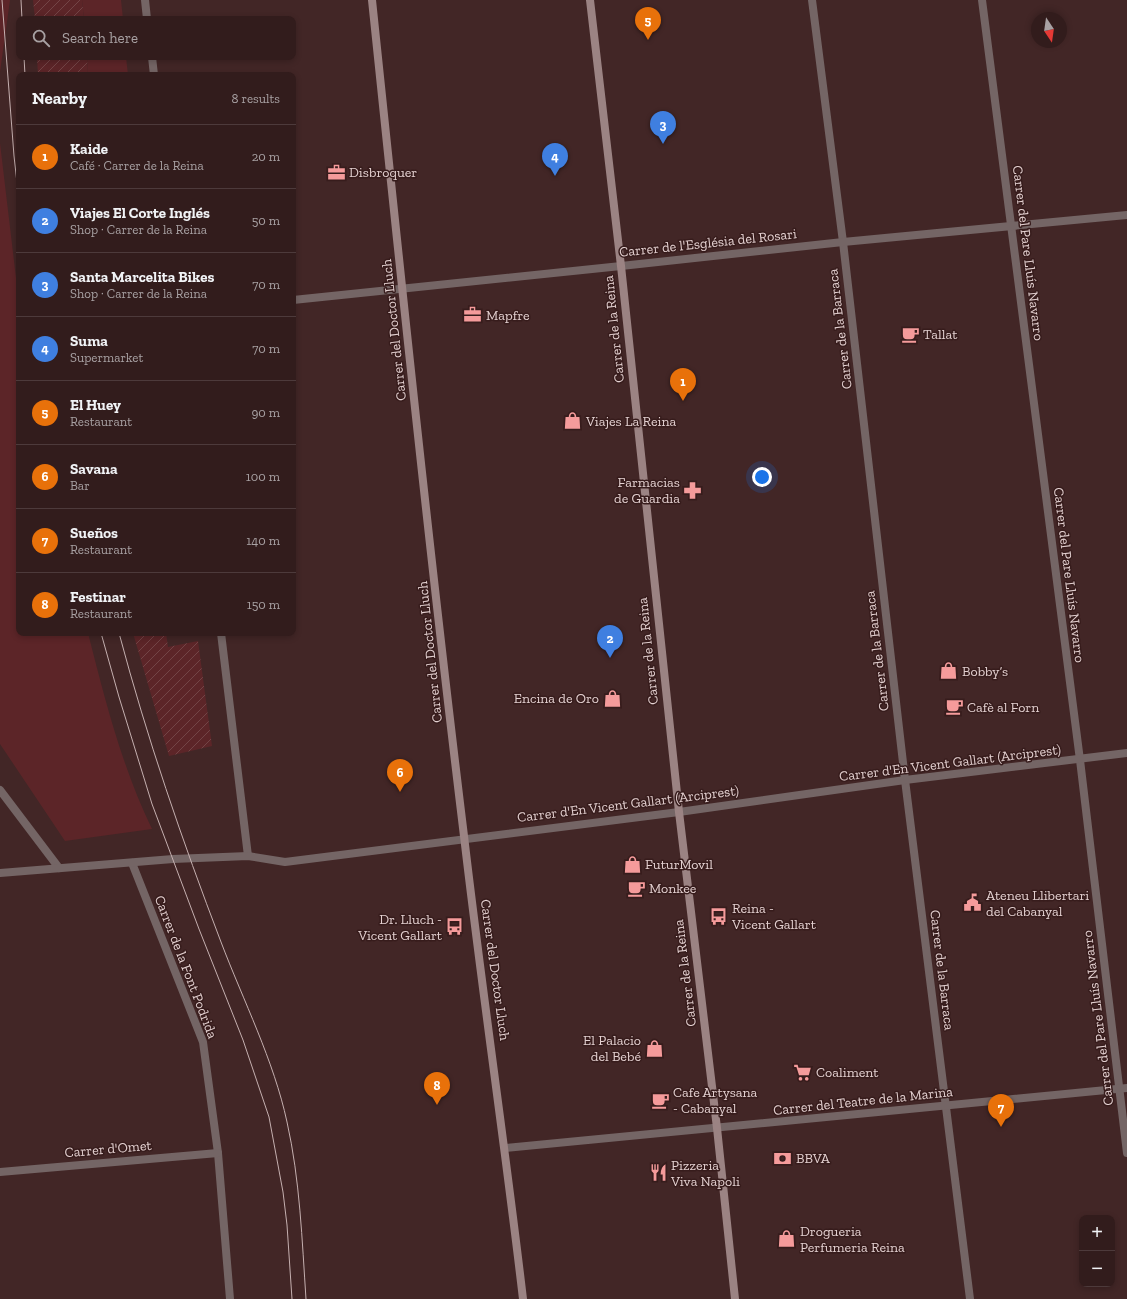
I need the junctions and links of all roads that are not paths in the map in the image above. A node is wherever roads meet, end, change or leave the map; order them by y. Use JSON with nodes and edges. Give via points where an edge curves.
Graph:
{"nodes":[{"id":1,"x":145,"y":0,"type":"edge"},
{"id":2,"x":372,"y":0,"type":"edge"},
{"id":3,"x":590,"y":0,"type":"edge"},
{"id":4,"x":812,"y":0,"type":"edge"},
{"id":5,"x":982,"y":0,"type":"edge"},
{"id":6,"x":147,"y":16,"type":"edge"},
{"id":7,"x":152,"y":60,"type":"edge"},
{"id":8,"x":154,"y":72,"type":"edge"},
{"id":9,"x":1127,"y":215,"type":"edge"},
{"id":10,"x":1011,"y":226,"type":"junction"},
{"id":11,"x":843,"y":242,"type":"junction"},
{"id":12,"x":621,"y":266,"type":"junction"},
{"id":13,"x":402,"y":288,"type":"junction"},
{"id":14,"x":296,"y":300,"type":"edge"},
{"id":15,"x":221,"y":636,"type":"edge"},
{"id":16,"x":1127,"y":753,"type":"edge"},
{"id":17,"x":1080,"y":760,"type":"junction"},
{"id":18,"x":905,"y":780,"type":"junction"},
{"id":19,"x":0,"y":790,"type":"edge"},
{"id":20,"x":679,"y":812,"type":"junction"},
{"id":21,"x":464,"y":838,"type":"junction"},
{"id":22,"x":248,"y":856,"type":"junction"},
{"id":23,"x":132,"y":863,"type":"junction"},
{"id":24,"x":59,"y":868,"type":"junction"},
{"id":25,"x":0,"y":873,"type":"edge"},
{"id":26,"x":1123,"y":1088,"type":"edge"},
{"id":27,"x":946,"y":1106,"type":"junction"},
{"id":28,"x":717,"y":1128,"type":"junction"},
{"id":29,"x":505,"y":1148,"type":"junction"},
{"id":30,"x":218,"y":1153,"type":"junction"},
{"id":31,"x":1127,"y":1153,"type":"edge"},
{"id":32,"x":0,"y":1172,"type":"edge"},
{"id":33,"x":230,"y":1299,"type":"edge"},
{"id":34,"x":523,"y":1299,"type":"edge"},
{"id":35,"x":735,"y":1299,"type":"edge"},
{"id":36,"x":970,"y":1299,"type":"edge"}],
"edges":[{"from":1,"to":6,"type":"street"},
{"from":2,"to":13,"type":"street","name":"Carrer del Doctor Lluch"},
{"from":3,"to":12,"type":"street","name":"Carrer de la Reina"},
{"from":4,"to":11,"type":"street","name":"Carrer de la Barraca"},
{"from":5,"to":10,"type":"street","name":"Carrer del Pare Lluís Navarro"},
{"from":7,"to":8,"type":"street"},
{"from":9,"to":10,"type":"street","name":"Carrer de l'Església del Rosari"},
{"from":10,"to":11,"type":"street","name":"Carrer de l'Església del Rosari"},
{"from":10,"to":17,"type":"street","name":"Carrer del Pare Lluís Navarro"},
{"from":11,"to":12,"type":"street","name":"Carrer de l'Església del Rosari"},
{"from":11,"to":18,"type":"street","name":"Carrer de la Barraca"},
{"from":12,"to":13,"type":"street","name":"Carrer de l'Església del Rosari"},
{"from":12,"to":20,"type":"street","name":"Carrer de la Reina"},
{"from":13,"to":14,"type":"street","name":"Carrer de l'Església del Rosari"},
{"from":13,"to":21,"type":"street","name":"Carrer del Doctor Lluch"},
{"from":15,"to":22,"type":"street"},
{"from":16,"to":17,"type":"street","name":"Carrer d'En Vicent Gallart (Arciprest)"},
{"from":17,"to":18,"type":"street","name":"Carrer d'En Vicent Gallart (Arciprest)"},
{"from":17,"to":26,"type":"street","name":"Carrer del Pare Lluís Navarro"},
{"from":18,"to":20,"type":"street","name":"Carrer d'En Vicent Gallart (Arciprest)"},
{"from":18,"to":27,"type":"street","name":"Carrer de la Barraca"},
{"from":19,"to":24,"type":"street"},
{"from":20,"to":21,"type":"street","name":"Carrer d'En Vicent Gallart (Arciprest)"},
{"from":20,"to":28,"type":"street","name":"Carrer de la Reina"},
{"from":21,"to":22,"type":"street","name":"Carrer d'En Vicent Gallart (Arciprest)","via":[[285,862]]},
{"from":21,"to":29,"type":"street","name":"Carrer del Doctor Lluch"},
{"from":22,"to":23,"type":"street","name":"Carrer d'En Vicent Gallart (Arciprest)"},
{"from":23,"to":24,"type":"street","name":"Carrer d'En Vicent Gallart (Arciprest)"},
{"from":23,"to":30,"type":"street","name":"Carrer de la Font Podrida","via":[[203,1042]]},
{"from":24,"to":25,"type":"street","name":"Carrer d'En Vicent Gallart (Arciprest)"},
{"from":26,"to":27,"type":"street","name":"Carrer del Teatre de la Marina"},
{"from":26,"to":31,"type":"street","name":"Carrer del Pare Lluís Navarro"},
{"from":27,"to":28,"type":"street","name":"Carrer del Teatre de la Marina"},
{"from":27,"to":36,"type":"street","name":"Carrer de la Barraca"},
{"from":28,"to":29,"type":"street","name":"Carrer del Teatre de la Marina"},
{"from":28,"to":35,"type":"street","name":"Carrer de la Reina"},
{"from":29,"to":34,"type":"street","name":"Carrer del Doctor Lluch"},
{"from":30,"to":32,"type":"street","name":"Carrer d'Omet"},
{"from":30,"to":33,"type":"street"}]}
